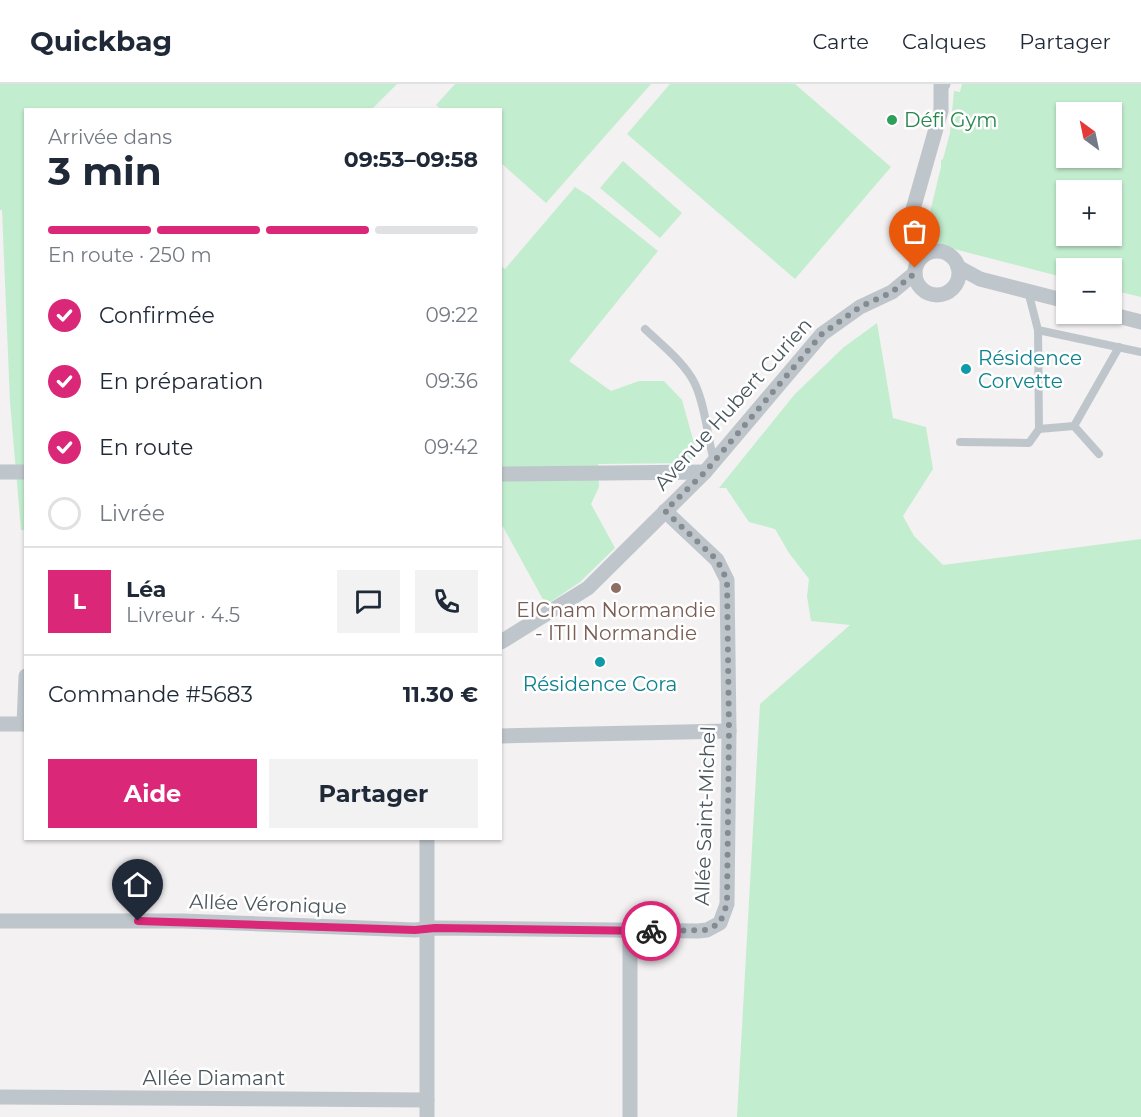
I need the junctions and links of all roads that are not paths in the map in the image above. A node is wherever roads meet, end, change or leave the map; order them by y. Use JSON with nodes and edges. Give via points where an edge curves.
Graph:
{"nodes":[{"id":1,"x":943,"y":84,"type":"edge"},
{"id":2,"x":920,"y":265,"type":"junction"},
{"id":3,"x":958,"y":267,"type":"junction"},
{"id":4,"x":980,"y":279,"type":"junction"},
{"id":5,"x":956,"y":284,"type":"junction"},
{"id":6,"x":1028,"y":291,"type":"junction"},
{"id":7,"x":1056,"y":298,"type":"edge"},
{"id":8,"x":1122,"y":317,"type":"edge"},
{"id":9,"x":1141,"y":322,"type":"edge"},
{"id":10,"x":645,"y":328,"type":"dead end"},
{"id":11,"x":1038,"y":330,"type":"junction"},
{"id":12,"x":1119,"y":347,"type":"junction"},
{"id":13,"x":1141,"y":352,"type":"edge"},
{"id":14,"x":1074,"y":426,"type":"junction"},
{"id":15,"x":1039,"y":429,"type":"junction"},
{"id":16,"x":960,"y":442,"type":"dead end"},
{"id":17,"x":1099,"y":454,"type":"dead end"},
{"id":18,"x":709,"y":467,"type":"junction"},
{"id":19,"x":0,"y":472,"type":"edge"},
{"id":20,"x":24,"y":472,"type":"edge"},
{"id":21,"x":502,"y":474,"type":"edge"},
{"id":22,"x":665,"y":511,"type":"junction"},
{"id":23,"x":502,"y":641,"type":"edge"},
{"id":24,"x":0,"y":724,"type":"edge"},
{"id":25,"x":24,"y":724,"type":"edge"},
{"id":26,"x":729,"y":731,"type":"junction"},
{"id":27,"x":502,"y":736,"type":"edge"},
{"id":28,"x":427,"y":840,"type":"edge"},
{"id":29,"x":0,"y":921,"type":"edge"},
{"id":30,"x":426,"y":928,"type":"junction"},
{"id":31,"x":630,"y":931,"type":"junction"},
{"id":32,"x":0,"y":1097,"type":"edge"},
{"id":33,"x":427,"y":1100,"type":"junction"},
{"id":34,"x":427,"y":1117,"type":"edge"},
{"id":35,"x":630,"y":1117,"type":"edge"}],
"edges":[{"from":1,"to":2,"type":"street","via":[[941,111],[908,227]]},
{"from":2,"to":3,"type":"street","via":[[946,252]]},
{"from":2,"to":5,"type":"street","via":[[924,291],[936,295],[948,292]]},
{"from":2,"to":18,"type":"street","name":"Avenue Hubert Curien","via":[[892,292],[860,307],[822,334]]},
{"from":3,"to":4,"type":"street"},
{"from":3,"to":5,"type":"street"},
{"from":4,"to":5,"type":"street"},
{"from":4,"to":6,"type":"street"},
{"from":6,"to":7,"type":"street"},
{"from":6,"to":11,"type":"lane"},
{"from":8,"to":9,"type":"street"},
{"from":10,"to":18,"type":"lane","via":[[694,383],[705,416]]},
{"from":11,"to":12,"type":"lane"},
{"from":11,"to":15,"type":"lane"},
{"from":12,"to":13,"type":"lane"},
{"from":12,"to":14,"type":"lane"},
{"from":14,"to":15,"type":"lane"},
{"from":14,"to":17,"type":"lane"},
{"from":15,"to":16,"type":"lane","via":[[1029,443]]},
{"from":18,"to":21,"type":"street"},
{"from":18,"to":22,"type":"street","name":"Avenue Hubert Curien"},
{"from":19,"to":20,"type":"street"},
{"from":22,"to":23,"type":"street","name":"Avenue Hubert Curien","via":[[588,588]]},
{"from":22,"to":26,"type":"street","name":"Allée Saint-Michel","via":[[717,560],[727,580]]},
{"from":24,"to":25,"type":"street"},
{"from":26,"to":27,"type":"street"},
{"from":26,"to":31,"type":"street","name":"Allée Saint-Michel","via":[[727,904],[720,923],[707,930]]},
{"from":28,"to":30,"type":"street"},
{"from":29,"to":30,"type":"street","name":"Allée Véronique","via":[[183,921]]},
{"from":30,"to":31,"type":"street","name":"Allée Saint-Michel"},
{"from":30,"to":33,"type":"street"},
{"from":31,"to":35,"type":"street"},
{"from":32,"to":33,"type":"street","name":"Allée Diamant"},
{"from":33,"to":34,"type":"street"}]}
